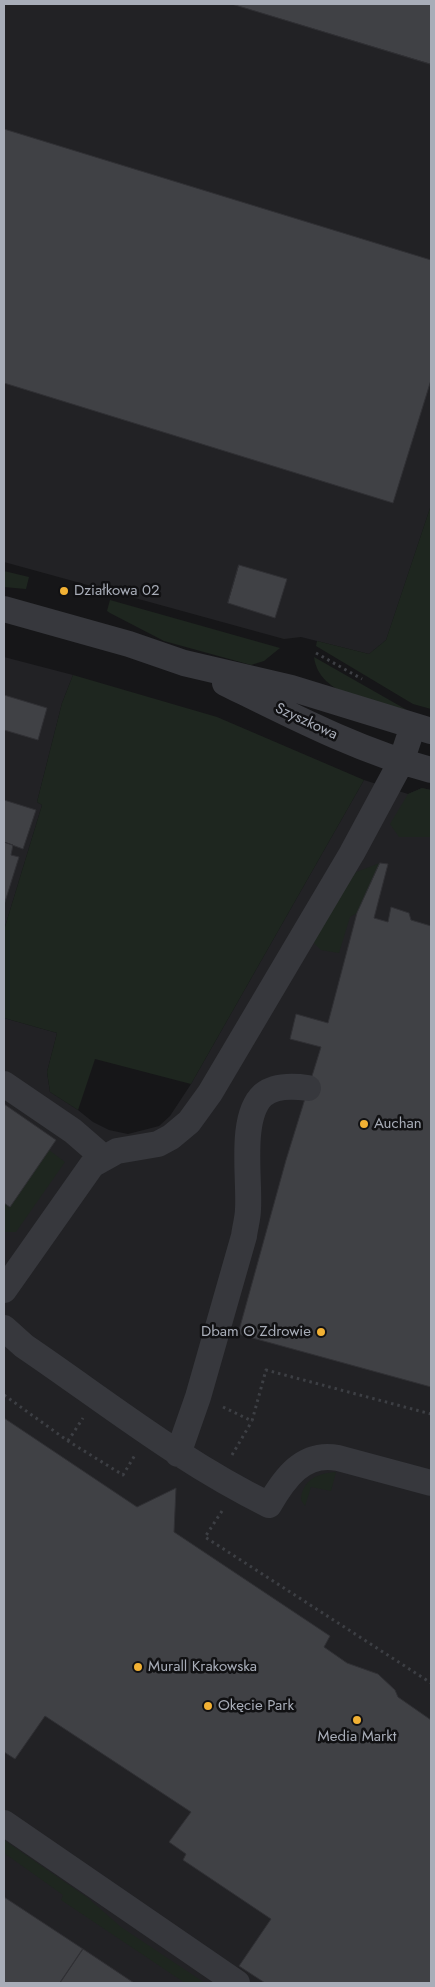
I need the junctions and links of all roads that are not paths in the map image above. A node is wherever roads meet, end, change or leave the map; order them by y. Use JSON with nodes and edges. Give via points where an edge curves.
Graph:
{"nodes":[{"id":1,"x":4,"y":609,"type":"edge"},
{"id":2,"x":184,"y":663,"type":"junction"},
{"id":3,"x":422,"y":729,"type":"edge"},
{"id":4,"x":401,"y":762,"type":"junction"},
{"id":5,"x":431,"y":770,"type":"edge"},
{"id":6,"x":4,"y":1084,"type":"edge"},
{"id":7,"x":308,"y":1088,"type":"dead end"},
{"id":8,"x":103,"y":1157,"type":"junction"},
{"id":9,"x":4,"y":1290,"type":"edge"},
{"id":10,"x":4,"y":1328,"type":"edge"},
{"id":11,"x":178,"y":1454,"type":"junction"},
{"id":12,"x":431,"y":1483,"type":"edge"},
{"id":13,"x":4,"y":1823,"type":"edge"},
{"id":14,"x":237,"y":1983,"type":"edge"}],
"edges":[{"from":1,"to":2,"type":"street","name":"Szyszkowa"},
{"from":2,"to":3,"type":"street","name":"Szyszkowa","via":[[291,688]]},
{"from":2,"to":4,"type":"street","name":"Szyszkowa","via":[[327,733]]},
{"from":3,"to":4,"type":"street"},
{"from":4,"to":5,"type":"street","name":"Szyszkowa"},
{"from":4,"to":8,"type":"street","via":[[347,861],[210,1093],[189,1122],[158,1144],[116,1151]]},
{"from":6,"to":8,"type":"street","via":[[73,1131]]},
{"from":7,"to":11,"type":"street","via":[[285,1087],[264,1095],[251,1116],[244,1236],[198,1397]]},
{"from":8,"to":9,"type":"street","via":[[92,1165]]},
{"from":10,"to":11,"type":"street","via":[[24,1346]]},
{"from":11,"to":12,"type":"street","via":[[269,1505],[292,1473],[302,1463],[316,1457],[332,1457]]},
{"from":13,"to":14,"type":"street"}]}
